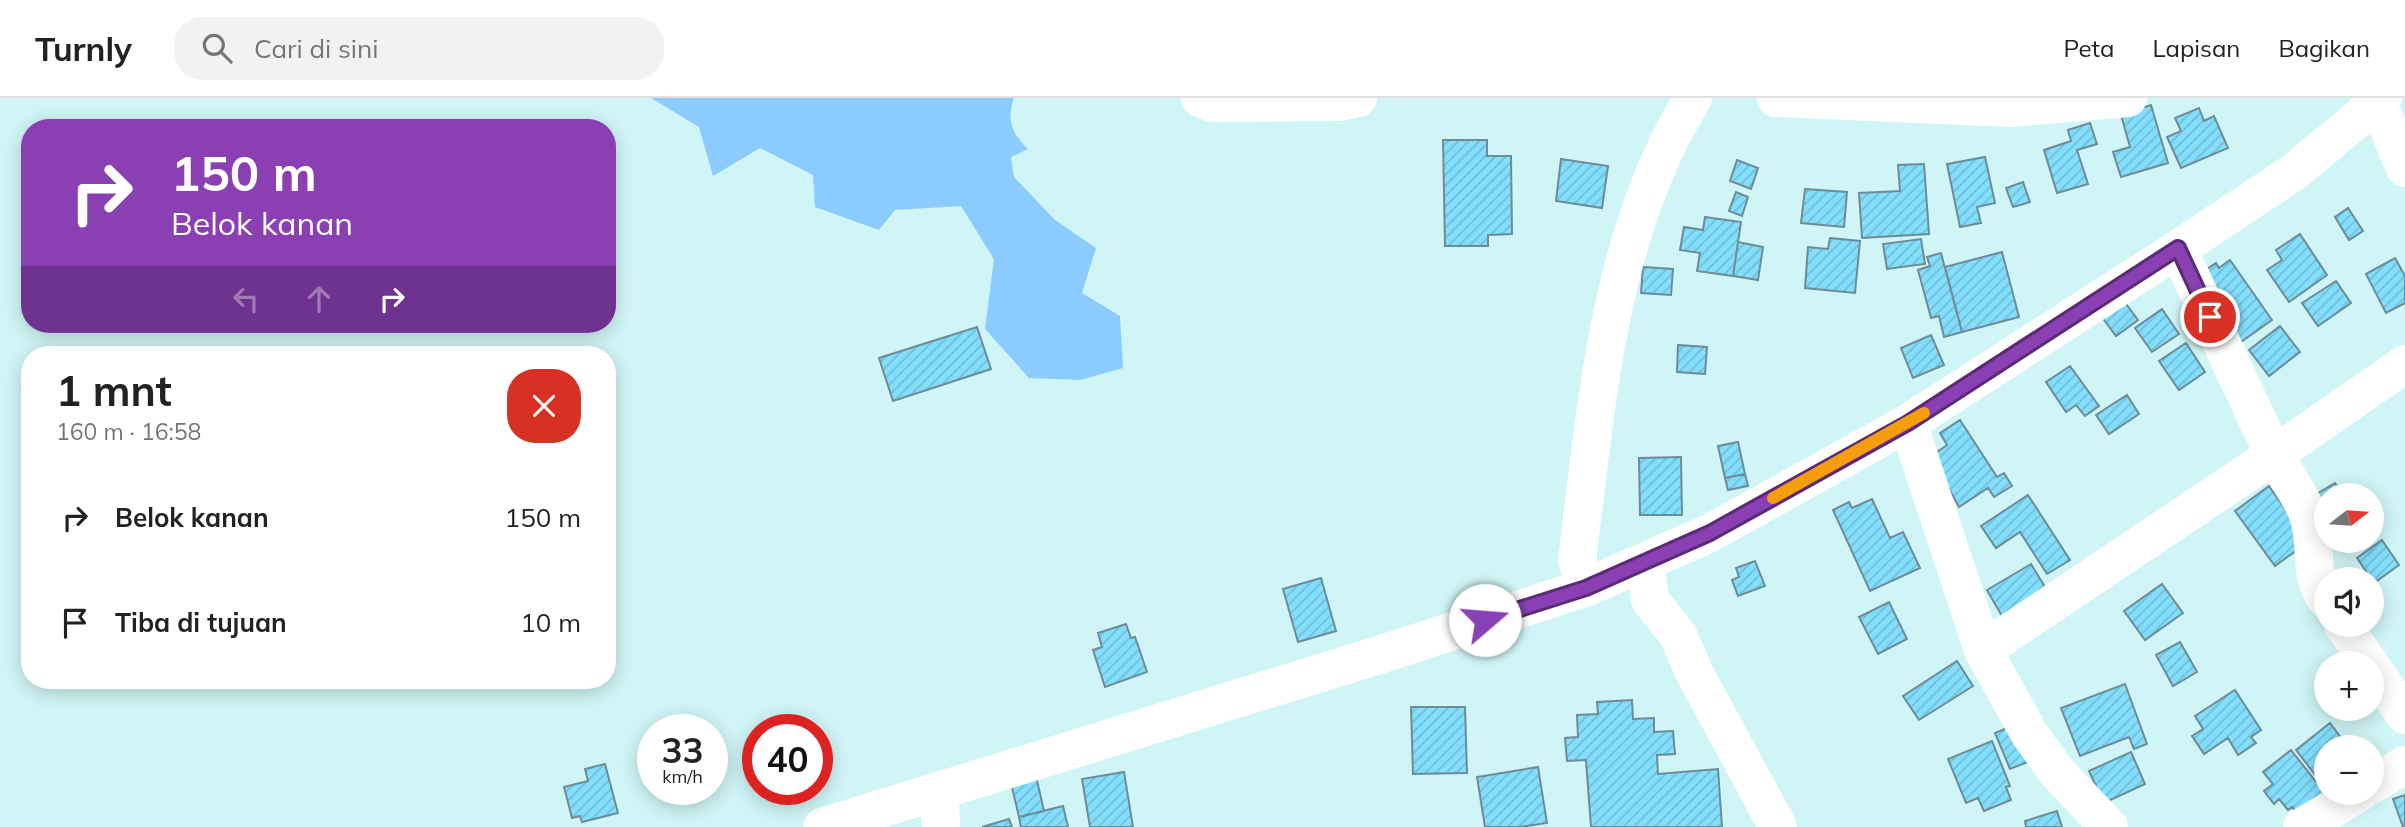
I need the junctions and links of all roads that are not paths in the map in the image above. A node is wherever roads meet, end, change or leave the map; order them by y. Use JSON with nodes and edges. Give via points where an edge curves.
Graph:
{"nodes":[{"id":1,"x":1200,"y":98,"type":"edge"},
{"id":2,"x":1358,"y":98,"type":"edge"},
{"id":3,"x":1693,"y":98,"type":"edge"},
{"id":4,"x":1776,"y":98,"type":"edge"},
{"id":5,"x":2128,"y":98,"type":"edge"},
{"id":6,"x":2381,"y":100,"type":"edge"},
{"id":7,"x":2405,"y":168,"type":"edge"},
{"id":8,"x":2178,"y":248,"type":"junction"},
{"id":9,"x":2405,"y":364,"type":"edge"},
{"id":10,"x":1908,"y":423,"type":"junction"},
{"id":11,"x":2274,"y":455,"type":"junction"},
{"id":12,"x":1644,"y":564,"type":"junction"},
{"id":13,"x":2314,"y":567,"type":"edge"},
{"id":14,"x":1586,"y":588,"type":"junction"},
{"id":15,"x":1983,"y":650,"type":"junction"},
{"id":16,"x":2384,"y":685,"type":"edge"},
{"id":17,"x":2405,"y":715,"type":"edge"},
{"id":18,"x":2405,"y":765,"type":"edge"},
{"id":19,"x":2384,"y":777,"type":"edge"},
{"id":20,"x":940,"y":790,"type":"junction"},
{"id":21,"x":2339,"y":805,"type":"edge"},
{"id":22,"x":822,"y":827,"type":"edge"},
{"id":23,"x":941,"y":827,"type":"edge"},
{"id":24,"x":1778,"y":827,"type":"edge"},
{"id":25,"x":2109,"y":827,"type":"edge"},
{"id":26,"x":2302,"y":827,"type":"edge"}],
"edges":[{"from":1,"to":2,"type":"street","via":[[1212,103]]},
{"from":3,"to":14,"type":"street","via":[[1634,224],[1604,356],[1577,560]]},
{"from":4,"to":5,"type":"street","via":[[2011,108]]},
{"from":6,"to":7,"type":"street"},
{"from":6,"to":8,"type":"street","via":[[2294,172]]},
{"from":8,"to":10,"type":"street"},
{"from":8,"to":11,"type":"street"},
{"from":9,"to":11,"type":"street"},
{"from":10,"to":12,"type":"street","via":[[1710,533]]},
{"from":10,"to":15,"type":"street"},
{"from":11,"to":13,"type":"street","via":[[2310,521]]},
{"from":11,"to":15,"type":"street"},
{"from":12,"to":14,"type":"street"},
{"from":12,"to":24,"type":"street","via":[[1650,600],[1678,635]]},
{"from":14,"to":20,"type":"street"},
{"from":15,"to":25,"type":"street","via":[[2056,771]]},
{"from":16,"to":17,"type":"street"},
{"from":18,"to":19,"type":"street"},
{"from":20,"to":22,"type":"street"},
{"from":20,"to":23,"type":"street"},
{"from":21,"to":26,"type":"street"}]}
